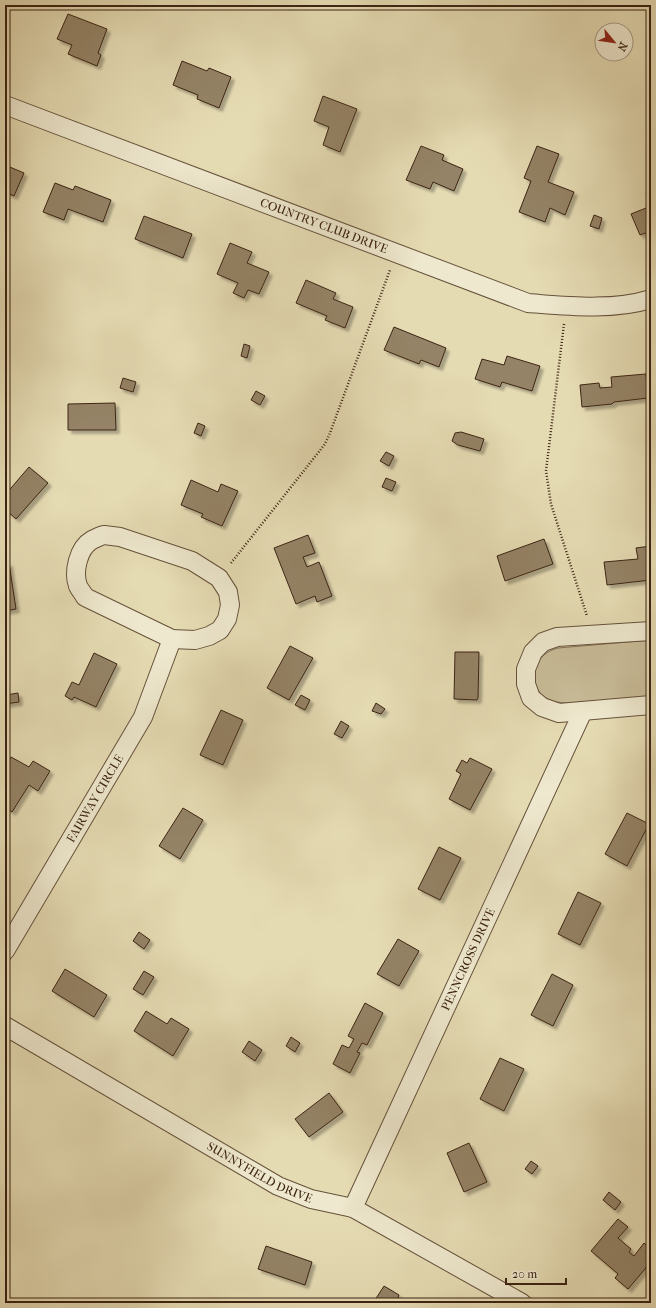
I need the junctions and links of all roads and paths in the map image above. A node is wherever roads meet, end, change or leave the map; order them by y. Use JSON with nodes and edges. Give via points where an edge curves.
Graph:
{"nodes":[{"id":1,"x":5,"y":105,"type":"edge"},
{"id":2,"x":396,"y":253,"type":"junction"},
{"id":3,"x":651,"y":299,"type":"edge"},
{"id":4,"x":567,"y":306,"type":"junction"},
{"id":5,"x":219,"y":578,"type":"junction"},
{"id":6,"x":651,"y":631,"type":"edge"},
{"id":7,"x":594,"y":635,"type":"junction"},
{"id":8,"x":172,"y":639,"type":"junction"},
{"id":9,"x":651,"y":705,"type":"edge"},
{"id":10,"x":583,"y":711,"type":"junction"},
{"id":11,"x":5,"y":951,"type":"edge"},
{"id":12,"x":5,"y":1026,"type":"edge"},
{"id":13,"x":353,"y":1208,"type":"junction"},
{"id":14,"x":522,"y":1303,"type":"edge"}],
"edges":[{"from":1,"to":2,"type":"street","name":"COUNTRY CLUB DRIVE"},
{"from":2,"to":4,"type":"street","name":"COUNTRY CLUB DRIVE","via":[[528,303]]},
{"from":2,"to":5,"type":"path","via":[[325,444]]},
{"from":3,"to":4,"type":"street","name":"COUNTRY CLUB DRIVE","via":[[638,303]]},
{"from":4,"to":7,"type":"path","via":[[546,471],[551,504]]},
{"from":5,"to":8,"type":"street","via":[[228,592],[230,605],[227,619],[220,630],[194,640]]},
{"from":5,"to":8,"type":"street","via":[[192,561],[120,537],[104,535],[91,540],[82,550],[76,574],[78,586],[85,597]]},
{"from":6,"to":7,"type":"street"},
{"from":7,"to":10,"type":"street","via":[[558,637],[542,642],[533,652],[526,669],[526,684],[531,698],[542,707],[559,713]]},
{"from":8,"to":11,"type":"street","name":"FAIRWAY CIRCLE","via":[[143,717]]},
{"from":9,"to":10,"type":"street"},
{"from":10,"to":13,"type":"street","name":"PENNCROSS DRIVE"},
{"from":12,"to":13,"type":"street","name":"SUNNYFIELD DRIVE","via":[[278,1186],[311,1199]]},
{"from":13,"to":14,"type":"street","name":"SUNNYFIELD DRIVE"}]}
